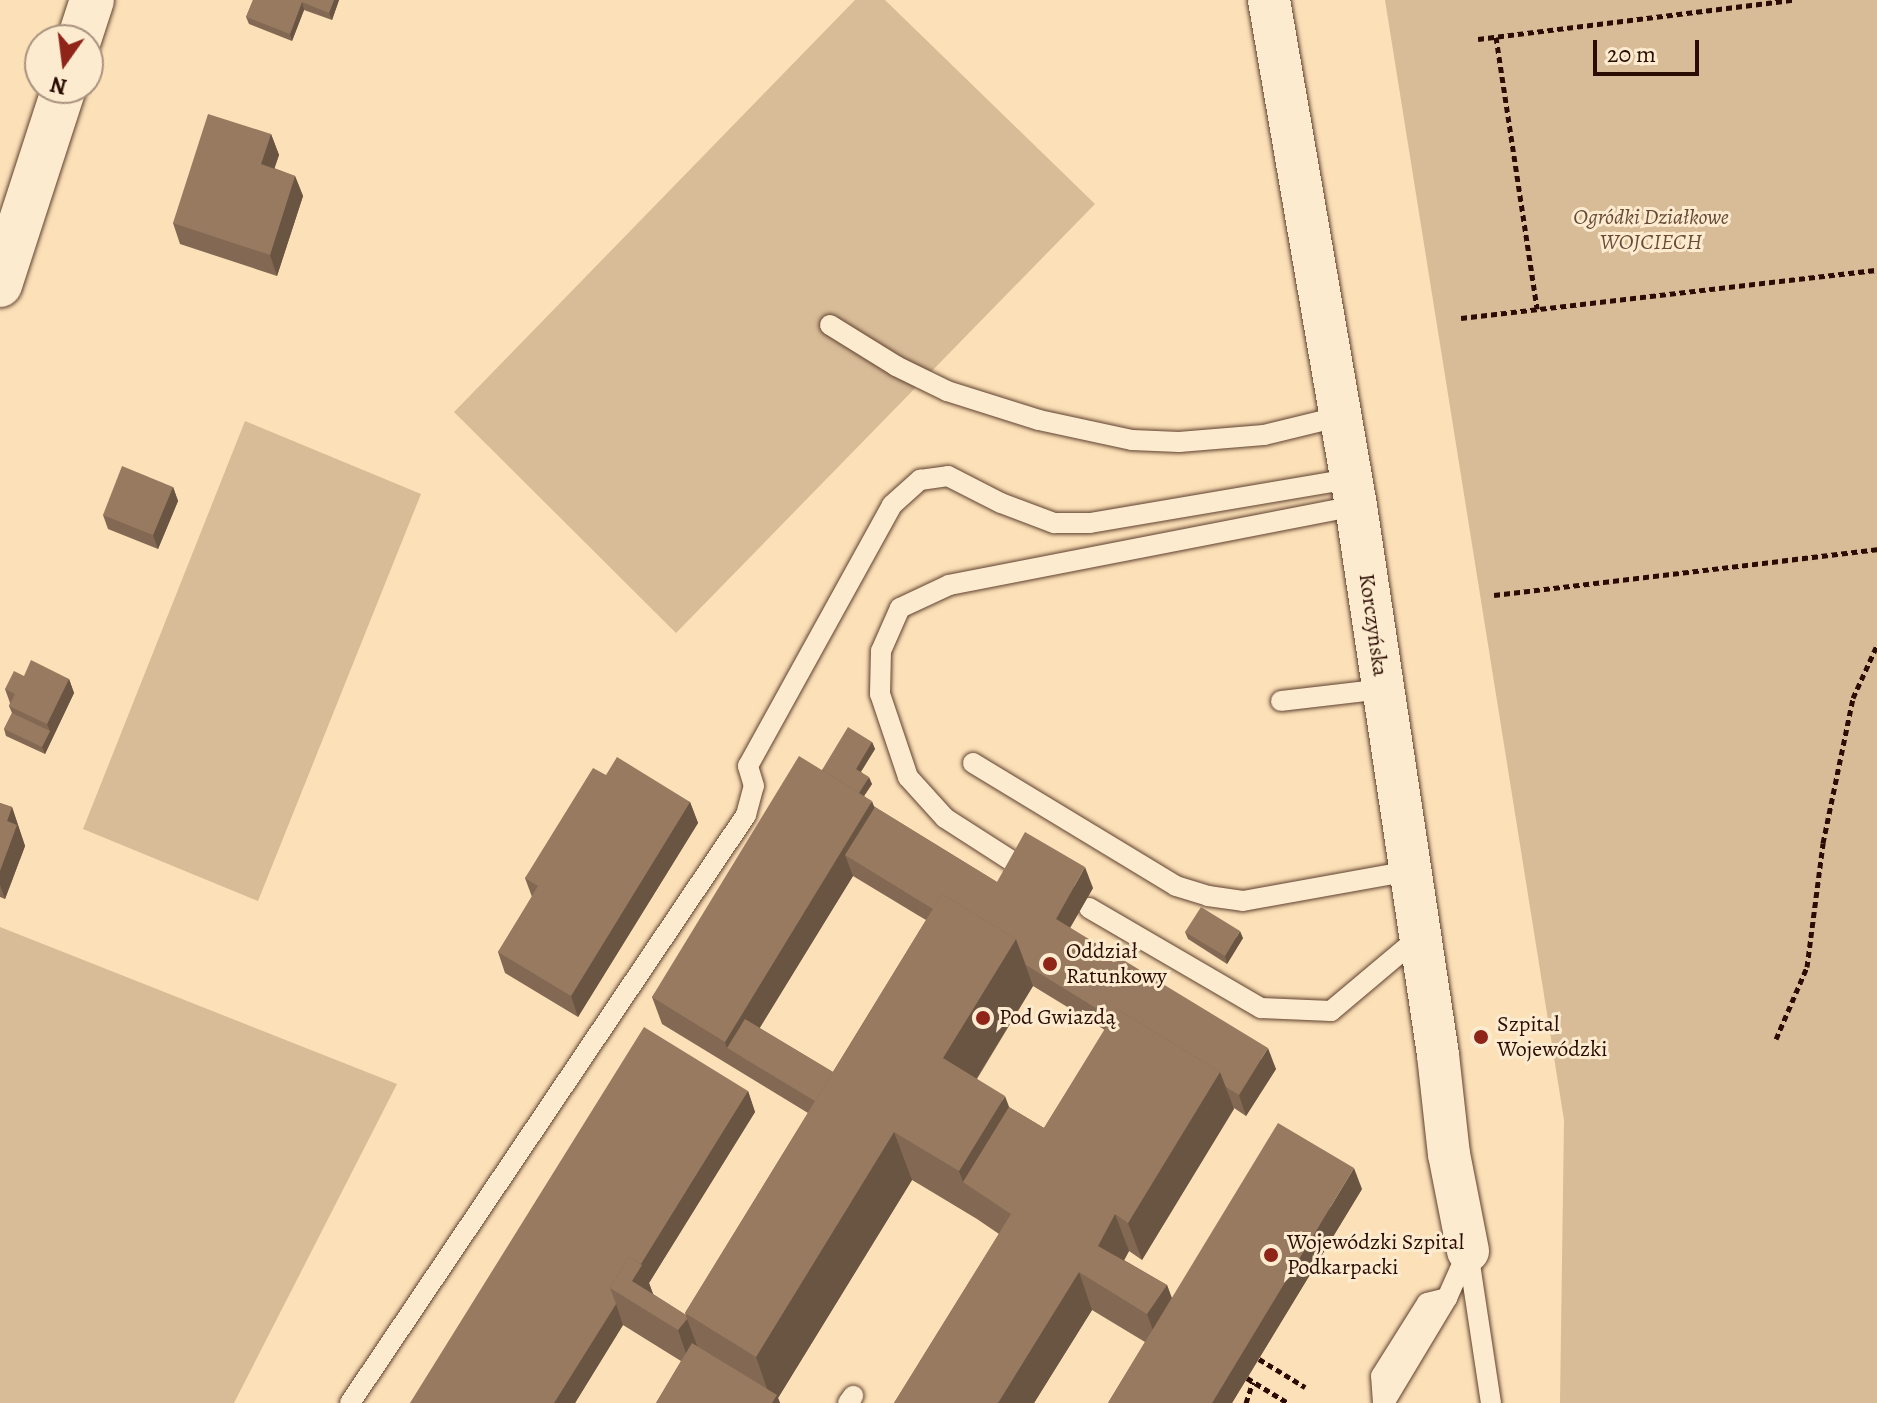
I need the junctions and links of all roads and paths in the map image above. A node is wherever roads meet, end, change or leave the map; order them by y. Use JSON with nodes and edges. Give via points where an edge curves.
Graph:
{"nodes":[{"id":1,"x":92,"y":0,"type":"edge"},
{"id":2,"x":1269,"y":0,"type":"edge"},
{"id":3,"x":1793,"y":0,"type":"edge"},
{"id":4,"x":84,"y":24,"type":"edge"},
{"id":5,"x":1496,"y":37,"type":"junction"},
{"id":6,"x":1478,"y":39,"type":"dead end"},
{"id":7,"x":59,"y":104,"type":"edge"},
{"id":8,"x":1877,"y":270,"type":"edge"},
{"id":9,"x":0,"y":285,"type":"edge"},
{"id":10,"x":1537,"y":309,"type":"junction"},
{"id":11,"x":1461,"y":318,"type":"dead end"},
{"id":12,"x":830,"y":325,"type":"dead end"},
{"id":13,"x":1338,"y":417,"type":"junction"},
{"id":14,"x":1353,"y":492,"type":"junction"},
{"id":15,"x":1877,"y":549,"type":"edge"},
{"id":16,"x":1494,"y":595,"type":"dead end"},
{"id":17,"x":1877,"y":645,"type":"edge"},
{"id":18,"x":1383,"y":689,"type":"junction"},
{"id":19,"x":1281,"y":701,"type":"dead end"},
{"id":20,"x":973,"y":763,"type":"dead end"},
{"id":21,"x":1015,"y":863,"type":"edge"},
{"id":22,"x":1410,"y":871,"type":"junction"},
{"id":23,"x":1089,"y":908,"type":"dead end"},
{"id":24,"x":1420,"y":936,"type":"junction"},
{"id":25,"x":1776,"y":1039,"type":"dead end"},
{"id":26,"x":1468,"y":1251,"type":"junction"},
{"id":27,"x":1259,"y":1359,"type":"dead end"},
{"id":28,"x":1305,"y":1387,"type":"dead end"},
{"id":29,"x":350,"y":1403,"type":"edge"},
{"id":30,"x":1246,"y":1403,"type":"edge"},
{"id":31,"x":1288,"y":1403,"type":"edge"},
{"id":32,"x":1383,"y":1403,"type":"edge"},
{"id":33,"x":1491,"y":1403,"type":"edge"}],
"edges":[{"from":1,"to":4,"type":"main road"},
{"from":2,"to":13,"type":"street","name":"Korczyńska"},
{"from":3,"to":5,"type":"path"},
{"from":5,"to":6,"type":"path"},
{"from":5,"to":10,"type":"path"},
{"from":7,"to":9,"type":"main road"},
{"from":8,"to":10,"type":"path"},
{"from":10,"to":11,"type":"path"},
{"from":12,"to":13,"type":"lane","via":[[947,391],[1039,420],[1132,440],[1264,435]]},
{"from":13,"to":14,"type":"street","name":"Korczyńska"},
{"from":14,"to":18,"type":"street","name":"Korczyńska"},
{"from":14,"to":21,"type":"lane","via":[[949,585],[900,608],[881,651],[880,694],[908,777],[945,818]]},
{"from":14,"to":29,"type":"lane","via":[[1054,523],[948,476],[920,480],[892,505],[748,766],[754,786],[746,815]]},
{"from":15,"to":16,"type":"path"},
{"from":17,"to":25,"type":"path","via":[[1853,698],[1823,843],[1807,967]]},
{"from":18,"to":19,"type":"lane"},
{"from":18,"to":22,"type":"street","name":"Korczyńska"},
{"from":20,"to":22,"type":"lane","via":[[1176,886],[1208,896],[1243,901]]},
{"from":22,"to":24,"type":"street","name":"Korczyńska"},
{"from":23,"to":24,"type":"lane","via":[[1261,1008],[1331,1011]]},
{"from":24,"to":26,"type":"street","name":"Korczyńska","via":[[1449,1154]]},
{"from":26,"to":32,"type":"lane","via":[[1447,1298]]},
{"from":26,"to":33,"type":"lane"},
{"from":27,"to":28,"type":"path"},
{"from":30,"to":31,"type":"path","via":[[1250,1380]]}]}
